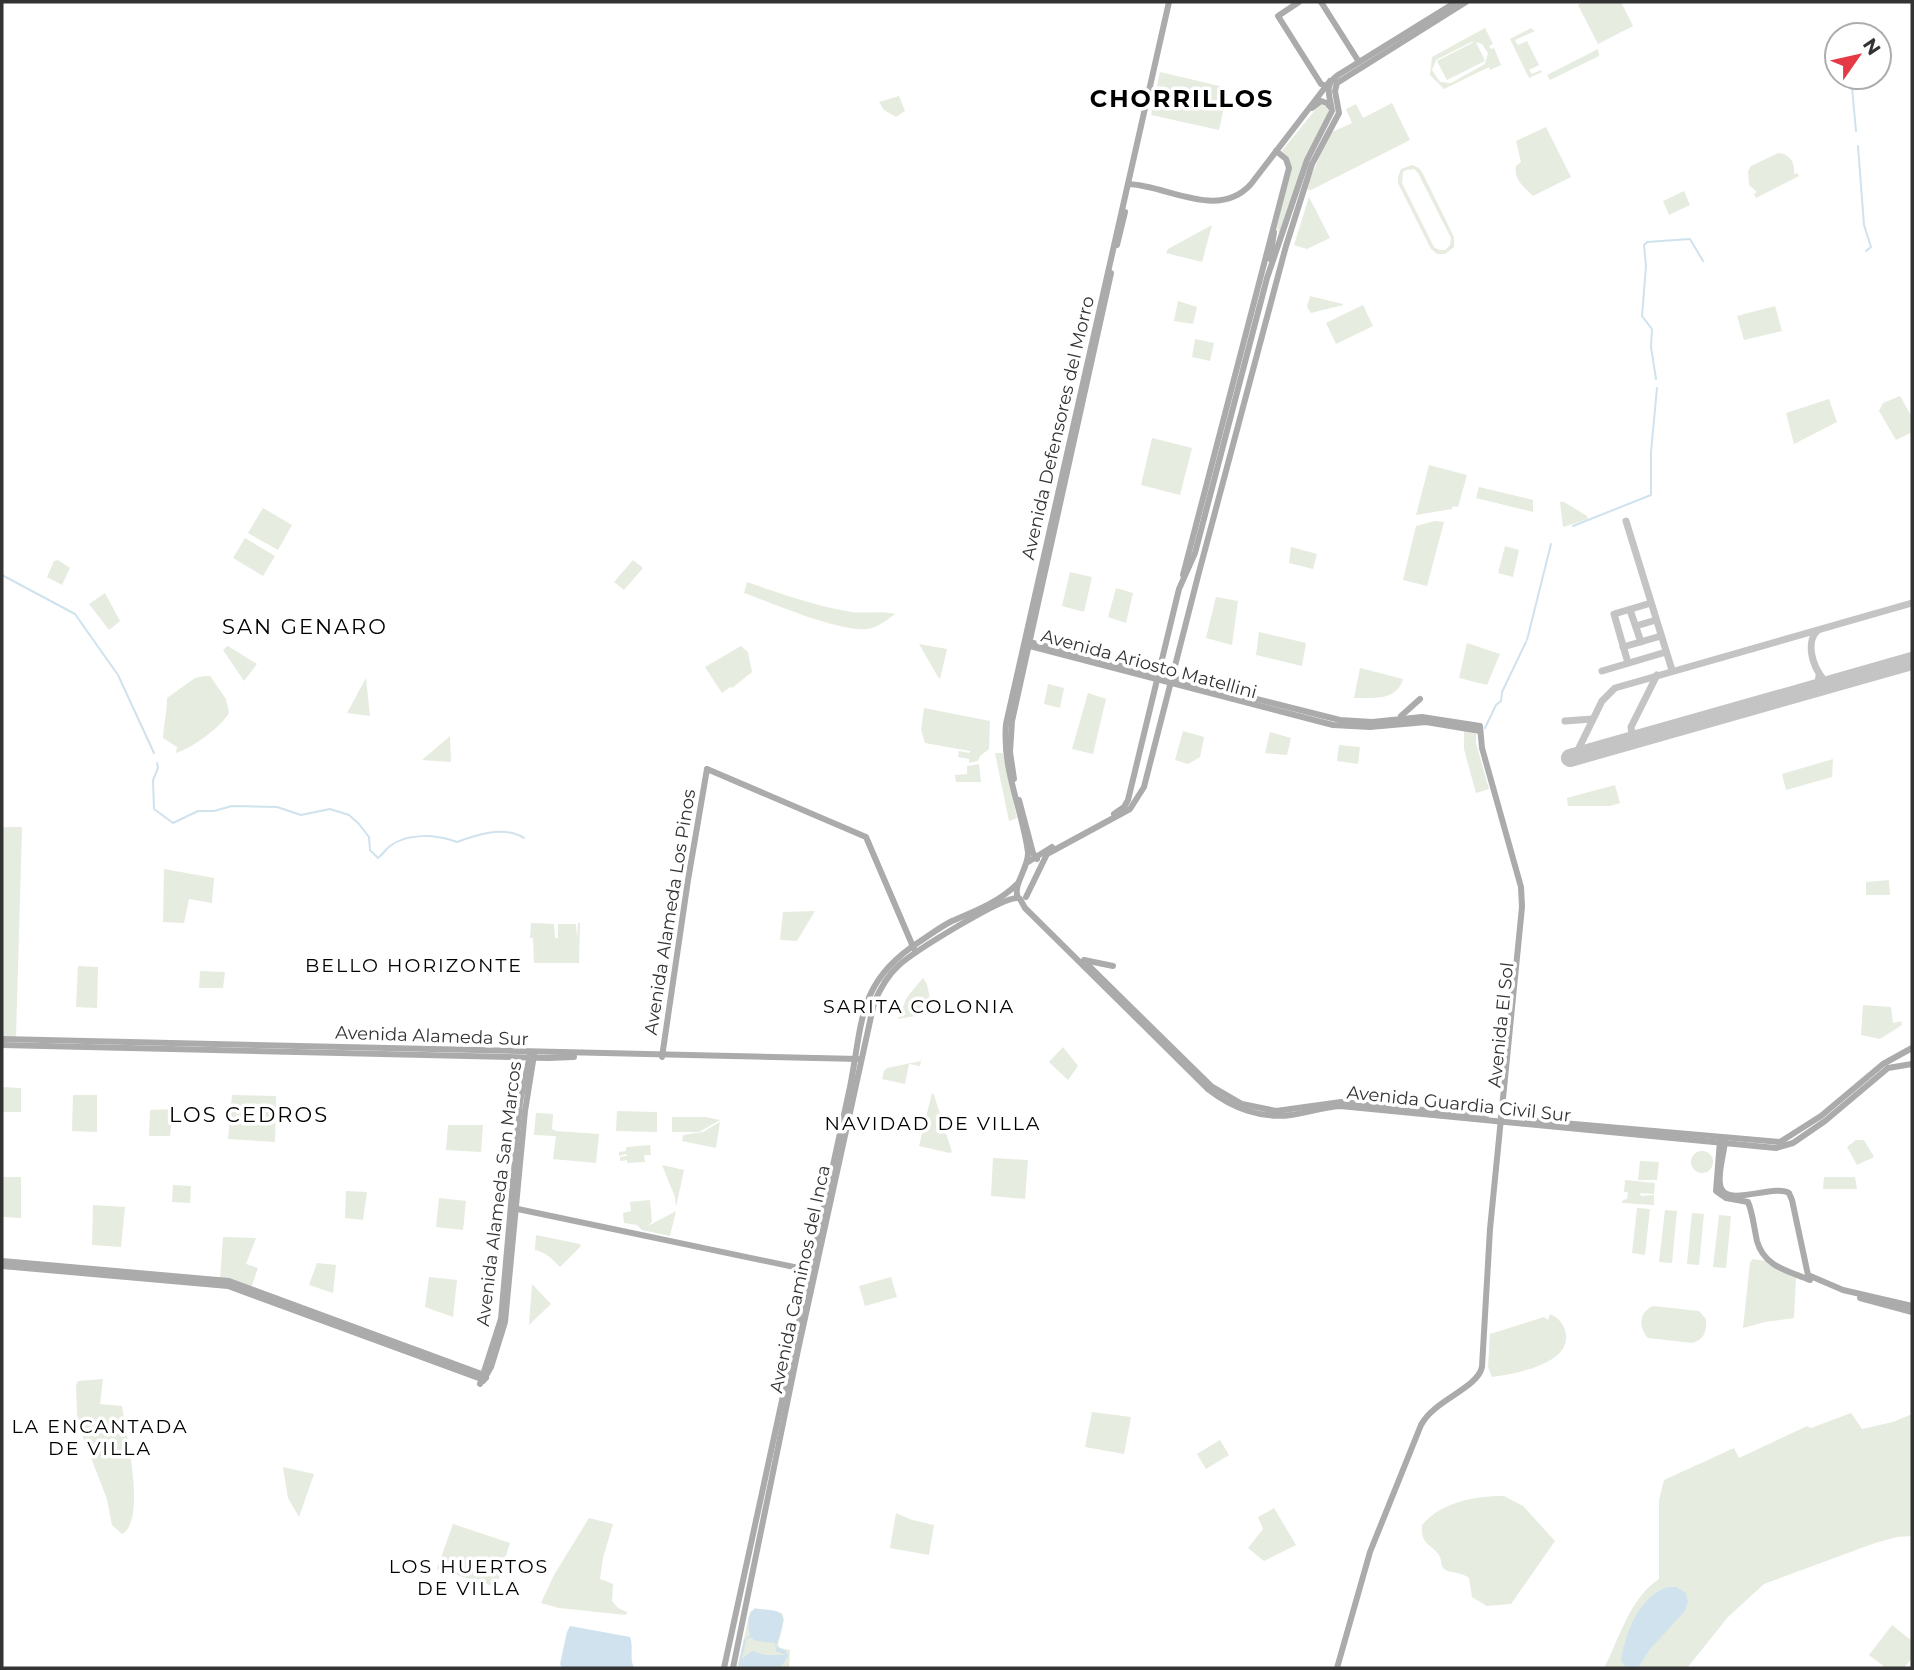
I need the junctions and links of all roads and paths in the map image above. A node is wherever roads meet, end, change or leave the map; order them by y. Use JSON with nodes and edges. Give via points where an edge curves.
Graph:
{"nodes":[{"id":1,"x":1171,"y":2,"type":"edge"},
{"id":2,"x":1299,"y":2,"type":"edge"},
{"id":3,"x":1321,"y":2,"type":"edge"},
{"id":4,"x":1456,"y":2,"type":"edge"},
{"id":5,"x":1466,"y":2,"type":"edge"},
{"id":6,"x":1359,"y":61,"type":"junction"},
{"id":7,"x":1326,"y":89,"type":"junction"},
{"id":8,"x":1338,"y":102,"type":"junction"},
{"id":9,"x":1331,"y":113,"type":"junction"},
{"id":10,"x":1277,"y":152,"type":"junction"},
{"id":11,"x":1130,"y":184,"type":"junction"},
{"id":12,"x":1276,"y":214,"type":"junction"},
{"id":13,"x":1267,"y":278,"type":"junction"},
{"id":14,"x":1179,"y":589,"type":"junction"},
{"id":15,"x":1027,"y":644,"type":"junction"},
{"id":16,"x":1157,"y":678,"type":"junction"},
{"id":17,"x":1171,"y":681,"type":"junction"},
{"id":18,"x":1429,"y":717,"type":"junction"},
{"id":19,"x":1395,"y":719,"type":"junction"},
{"id":20,"x":1480,"y":729,"type":"junction"},
{"id":21,"x":1031,"y":847,"type":"junction"},
{"id":22,"x":1042,"y":852,"type":"junction"},
{"id":23,"x":1035,"y":857,"type":"junction"},
{"id":24,"x":1028,"y":862,"type":"junction"},
{"id":25,"x":1040,"y":867,"type":"junction"},
{"id":26,"x":1021,"y":880,"type":"junction"},
{"id":27,"x":1021,"y":898,"type":"junction"},
{"id":28,"x":939,"y":933,"type":"junction"},
{"id":29,"x":914,"y":949,"type":"junction"},
{"id":30,"x":1084,"y":960,"type":"junction"},
{"id":31,"x":1112,"y":966,"type":"dead end"},
{"id":32,"x":1147,"y":1026,"type":"junction"},
{"id":33,"x":2,"y":1039,"type":"edge"},
{"id":34,"x":2,"y":1045,"type":"edge"},
{"id":35,"x":1912,"y":1048,"type":"edge"},
{"id":36,"x":532,"y":1056,"type":"junction"},
{"id":37,"x":664,"y":1056,"type":"junction"},
{"id":38,"x":858,"y":1060,"type":"junction"},
{"id":39,"x":1912,"y":1064,"type":"edge"},
{"id":40,"x":1854,"y":1092,"type":"junction"},
{"id":41,"x":1504,"y":1120,"type":"junction"},
{"id":42,"x":1720,"y":1143,"type":"junction"},
{"id":43,"x":1751,"y":1195,"type":"junction"},
{"id":44,"x":1750,"y":1205,"type":"junction"},
{"id":45,"x":513,"y":1207,"type":"junction"},
{"id":46,"x":1804,"y":1259,"type":"junction"},
{"id":47,"x":2,"y":1263,"type":"edge"},
{"id":48,"x":813,"y":1271,"type":"junction"},
{"id":49,"x":1787,"y":1271,"type":"junction"},
{"id":50,"x":1912,"y":1306,"type":"edge"},
{"id":51,"x":1912,"y":1312,"type":"edge"},
{"id":52,"x":772,"y":1463,"type":"junction"},
{"id":53,"x":737,"y":1606,"type":"junction"},
{"id":54,"x":744,"y":1618,"type":"junction"},
{"id":55,"x":725,"y":1668,"type":"edge"},
{"id":56,"x":733,"y":1668,"type":"edge"},
{"id":57,"x":1340,"y":1668,"type":"edge"}],
"edges":[{"from":1,"to":11,"type":"main road","name":"Avenida Defensores del Morro"},
{"from":2,"to":7,"type":"main road","via":[[1278,16]]},
{"from":3,"to":6,"type":"main road"},
{"from":4,"to":6,"type":"main road"},
{"from":5,"to":8,"type":"main road","via":[[1339,81],[1335,91]]},
{"from":6,"to":7,"type":"main road","via":[[1331,80]]},
{"from":7,"to":8,"type":"main road"},
{"from":7,"to":9,"type":"main road"},
{"from":7,"to":10,"type":"main road"},
{"from":8,"to":17,"type":"main road","via":[[1338,115],[1312,164],[1286,246]]},
{"from":9,"to":10,"type":"main road","via":[[1327,103],[1315,104]]},
{"from":9,"to":13,"type":"main road","via":[[1307,160]]},
{"from":10,"to":11,"type":"main road","via":[[1248,187],[1225,201]]},
{"from":10,"to":12,"type":"main road","via":[[1289,166]]},
{"from":11,"to":15,"type":"main road","name":"Avenida Defensores del Morro"},
{"from":12,"to":13,"type":"main road"},
{"from":12,"to":14,"type":"main road"},
{"from":13,"to":14,"type":"main road","via":[[1195,553]]},
{"from":14,"to":16,"type":"main road"},
{"from":15,"to":16,"type":"main road","name":"Avenida Ariosto Matellini"},
{"from":15,"to":21,"type":"main road","name":"Avenida Defensores del Morro","via":[[1010,752]]},
{"from":15,"to":24,"type":"main road","name":"Avenida Defensores del Morro","via":[[1005,741]]},
{"from":16,"to":17,"type":"main road","name":"Avenida Ariosto Matellini"},
{"from":16,"to":22,"type":"main road","via":[[1126,803],[1108,818]]},
{"from":17,"to":19,"type":"main road","name":"Avenida Ariosto Matellini","via":[[1340,720]]},
{"from":17,"to":20,"type":"main road","name":"Avenida Ariosto Matellini","via":[[1341,726],[1426,722]]},
{"from":17,"to":25,"type":"main road","via":[[1136,803],[1050,852]]},
{"from":18,"to":19,"type":"main road","name":"Avenida Ariosto Matellini"},
{"from":18,"to":19,"type":"main road","via":[[1420,702]]},
{"from":18,"to":20,"type":"main road","name":"Avenida Ariosto Matellini"},
{"from":20,"to":41,"type":"main road","name":"Avenida El Sol","via":[[1526,896]]},
{"from":21,"to":22,"type":"main road"},
{"from":21,"to":23,"type":"main road","name":"Avenida Defensores del Morro"},
{"from":22,"to":23,"type":"main road"},
{"from":23,"to":24,"type":"main road"},
{"from":23,"to":25,"type":"main road","name":"Avenida Defensores del Morro"},
{"from":24,"to":26,"type":"main road"},
{"from":25,"to":27,"type":"main road"},
{"from":26,"to":27,"type":"main road","via":[[1016,894]]},
{"from":26,"to":28,"type":"main road"},
{"from":27,"to":28,"type":"main road","via":[[1007,899]]},
{"from":27,"to":30,"type":"main road","name":"Avenida Guardia Civil Sur"},
{"from":27,"to":32,"type":"main road","name":"Avenida Guardia Civil Sur","via":[[1025,908]]},
{"from":28,"to":29,"type":"main road"},
{"from":29,"to":37,"type":"main road","name":"Avenida Alameda Los Pinos","via":[[866,837],[707,769]]},
{"from":29,"to":38,"type":"main road","via":[[882,986]]},
{"from":30,"to":31,"type":"main road"},
{"from":30,"to":32,"type":"main road","name":"Avenida Guardia Civil Sur"},
{"from":32,"to":41,"type":"main road","name":"Avenida Guardia Civil Sur","via":[[1215,1095],[1255,1113],[1293,1115],[1340,1106]]},
{"from":33,"to":36,"type":"main road","name":"Avenida Alameda Sur"},
{"from":34,"to":36,"type":"main road","name":"Avenida Alameda Sur"},
{"from":35,"to":40,"type":"main road","via":[[1884,1064]]},
{"from":36,"to":37,"type":"main road","name":"Avenida Alameda Sur"},
{"from":36,"to":45,"type":"main road","name":"Avenida Alameda San Marcos","via":[[520,1102]]},
{"from":37,"to":38,"type":"main road","name":"Avenida Alameda Sur"},
{"from":38,"to":48,"type":"main road","name":"Avenida Caminos del Inca"},
{"from":39,"to":40,"type":"main road","name":"Avenida Guardia Civil Sur","via":[[1888,1068]]},
{"from":40,"to":42,"type":"main road","name":"Avenida Guardia Civil Sur","via":[[1786,1146]]},
{"from":41,"to":42,"type":"main road","name":"Avenida Guardia Civil Sur"},
{"from":41,"to":57,"type":"main road","name":"Avenida El Sol","via":[[1490,1229],[1482,1374],[1434,1408],[1421,1425],[1370,1552]]},
{"from":42,"to":43,"type":"main road","via":[[1720,1188],[1729,1195]]},
{"from":42,"to":44,"type":"main road","via":[[1716,1191]]},
{"from":43,"to":44,"type":"main road"},
{"from":43,"to":46,"type":"main road","via":[[1778,1189],[1789,1194]]},
{"from":44,"to":49,"type":"main road","via":[[1761,1250]]},
{"from":45,"to":47,"type":"main road","name":"Avenida Alameda San Marcos","via":[[506,1322],[483,1378],[228,1286]]},
{"from":45,"to":48,"type":"main road"},
{"from":46,"to":49,"type":"main road","via":[[1797,1270]]},
{"from":46,"to":50,"type":"main road","via":[[1810,1277]]},
{"from":48,"to":52,"type":"main road","name":"Avenida Caminos del Inca"},
{"from":49,"to":51,"type":"main road","via":[[1849,1296]]},
{"from":52,"to":53,"type":"main road"},
{"from":52,"to":54,"type":"main road"},
{"from":53,"to":54,"type":"main road","via":[[744,1607]]},
{"from":53,"to":55,"type":"main road"},
{"from":54,"to":56,"type":"main road"}]}
